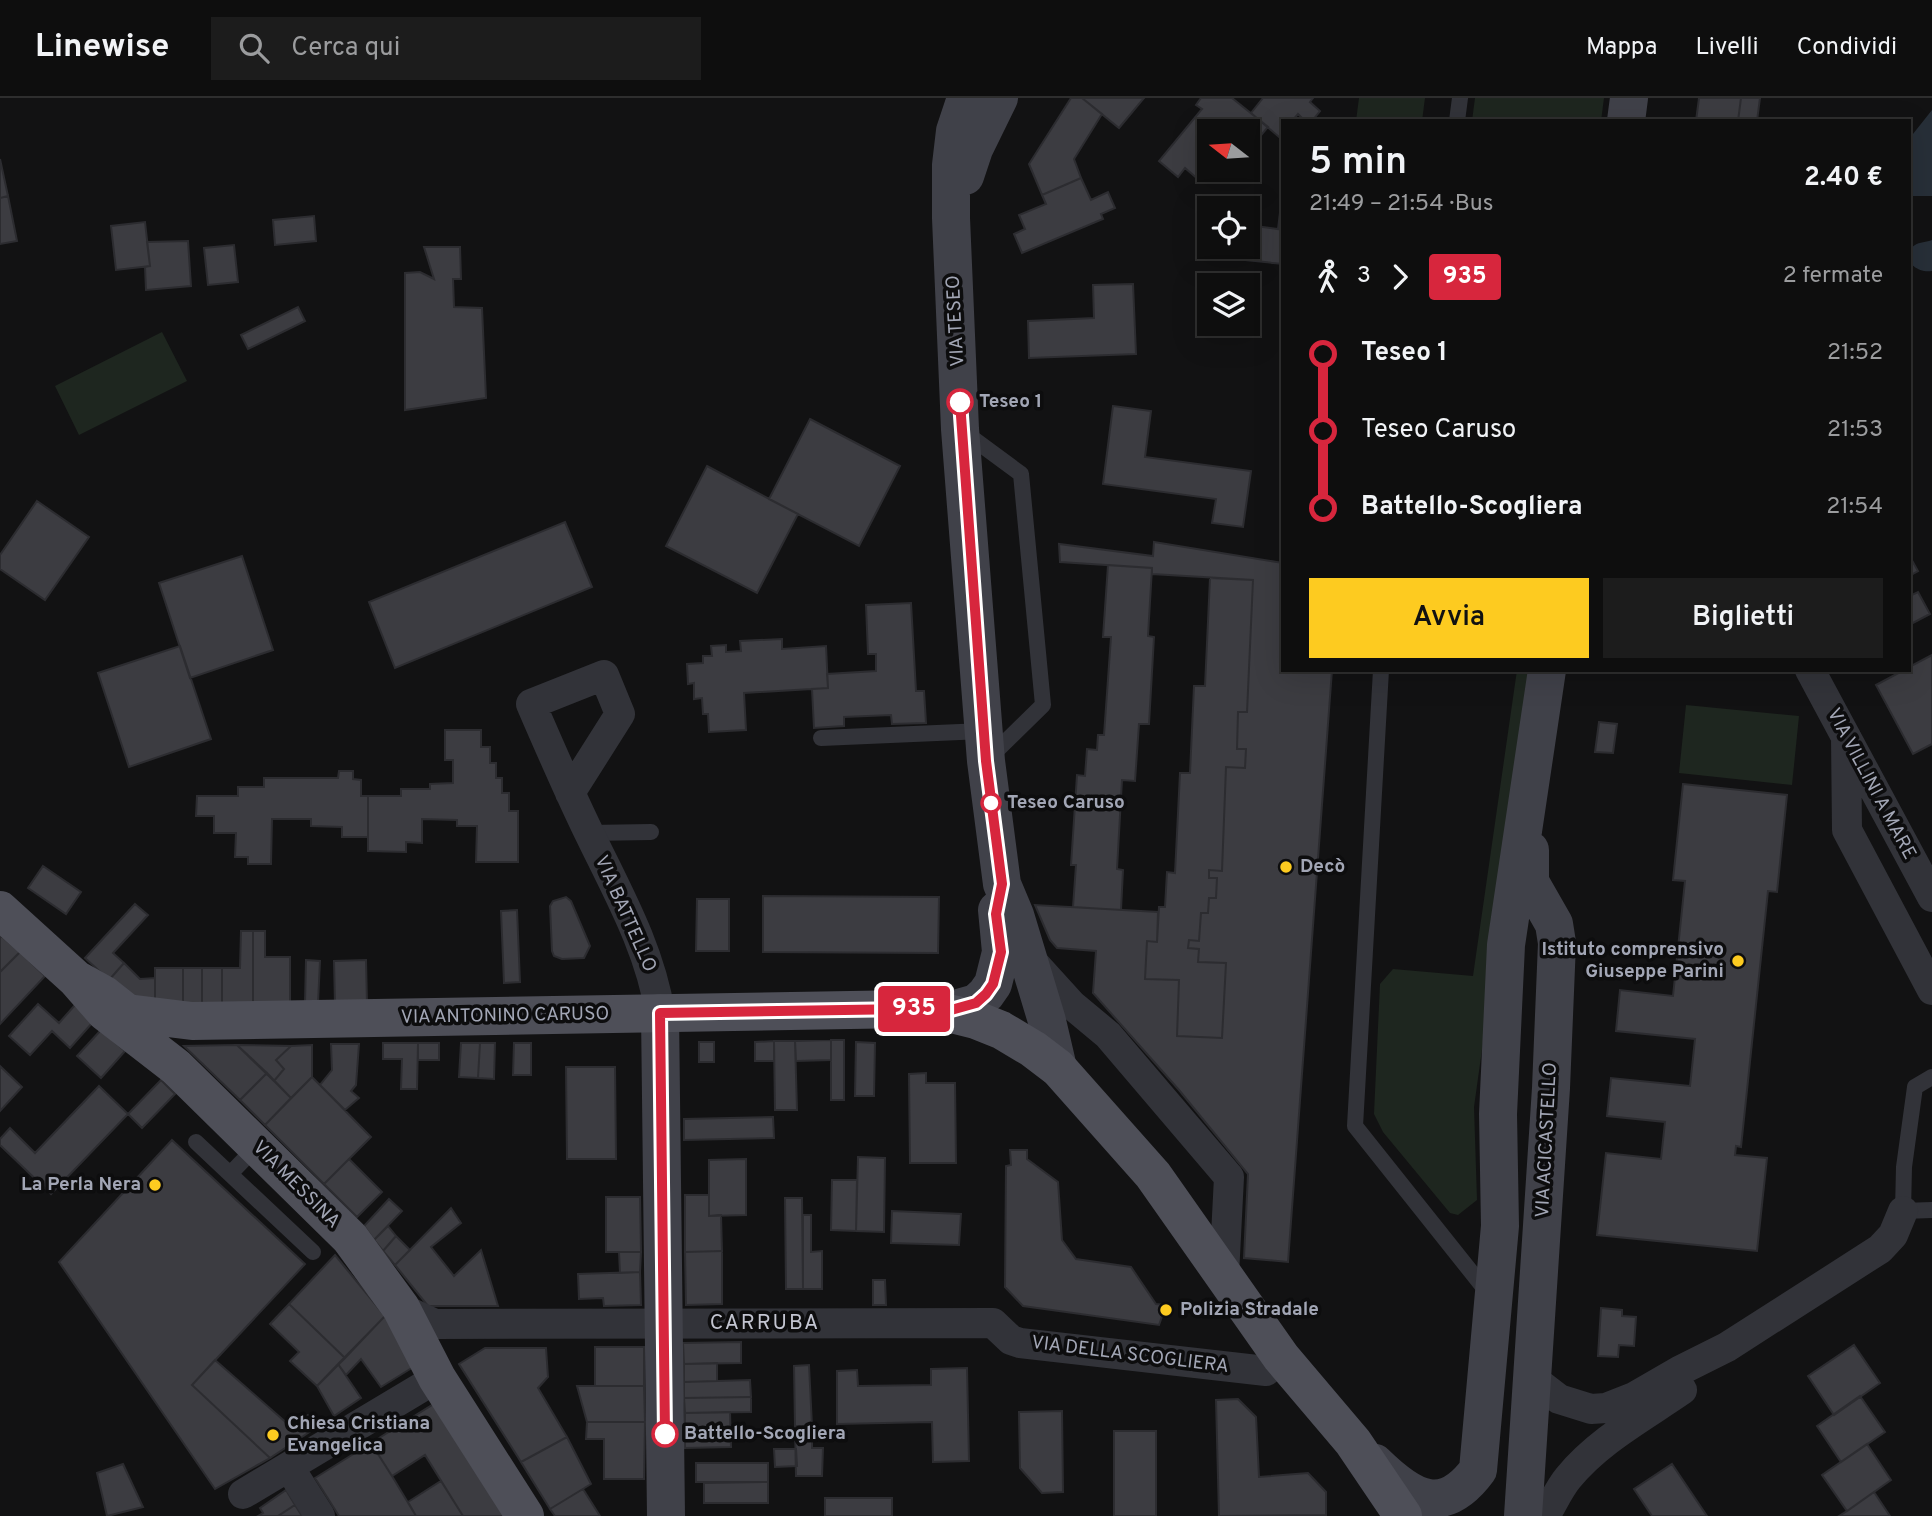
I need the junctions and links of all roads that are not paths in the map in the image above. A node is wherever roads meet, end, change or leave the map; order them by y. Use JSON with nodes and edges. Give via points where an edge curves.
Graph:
{"nodes":[{"id":1,"x":967,"y":98,"type":"edge"},
{"id":2,"x":999,"y":98,"type":"edge"},
{"id":3,"x":1460,"y":98,"type":"edge"},
{"id":4,"x":1629,"y":98,"type":"edge"},
{"id":5,"x":1457,"y":119,"type":"edge"},
{"id":6,"x":1626,"y":119,"type":"edge"},
{"id":7,"x":951,"y":218,"type":"junction"},
{"id":8,"x":960,"y":429,"type":"junction"},
{"id":9,"x":1381,"y":672,"type":"edge"},
{"id":10,"x":1547,"y":672,"type":"edge"},
{"id":11,"x":1811,"y":672,"type":"edge"},
{"id":12,"x":1846,"y":737,"type":"junction"},
{"id":13,"x":821,"y":738,"type":"dead end"},
{"id":14,"x":984,"y":746,"type":"junction"},
{"id":15,"x":1532,"y":771,"type":"junction"},
{"id":16,"x":570,"y":793,"type":"junction"},
{"id":17,"x":651,"y":832,"type":"dead end"},
{"id":18,"x":589,"y":833,"type":"junction"},
{"id":19,"x":1002,"y":884,"type":"junction"},
{"id":20,"x":1932,"y":897,"type":"edge"},
{"id":21,"x":0,"y":910,"type":"edge"},
{"id":22,"x":1554,"y":924,"type":"junction"},
{"id":23,"x":1025,"y":954,"type":"junction"},
{"id":24,"x":76,"y":979,"type":"junction"},
{"id":25,"x":1932,"y":990,"type":"edge"},
{"id":26,"x":944,"y":1012,"type":"junction"},
{"id":27,"x":660,"y":1013,"type":"junction"},
{"id":28,"x":192,"y":1021,"type":"junction"},
{"id":29,"x":1502,"y":1049,"type":"junction"},
{"id":30,"x":176,"y":1067,"type":"junction"},
{"id":31,"x":1058,"y":1068,"type":"junction"},
{"id":32,"x":1932,"y":1077,"type":"edge"},
{"id":33,"x":196,"y":1142,"type":"dead end"},
{"id":34,"x":257,"y":1146,"type":"junction"},
{"id":35,"x":230,"y":1174,"type":"junction"},
{"id":36,"x":1918,"y":1210,"type":"edge"},
{"id":37,"x":313,"y":1252,"type":"dead end"},
{"id":38,"x":1224,"y":1275,"type":"junction"},
{"id":39,"x":1494,"y":1301,"type":"junction"},
{"id":40,"x":401,"y":1308,"type":"junction"},
{"id":41,"x":663,"y":1324,"type":"junction"},
{"id":42,"x":1727,"y":1347,"type":"junction"},
{"id":43,"x":1281,"y":1357,"type":"junction"},
{"id":44,"x":438,"y":1378,"type":"junction"},
{"id":45,"x":1533,"y":1379,"type":"junction"},
{"id":46,"x":1353,"y":1442,"type":"junction"},
{"id":47,"x":289,"y":1467,"type":"junction"},
{"id":48,"x":243,"y":1494,"type":"dead end"},
{"id":49,"x":320,"y":1516,"type":"edge"},
{"id":50,"x":525,"y":1516,"type":"edge"},
{"id":51,"x":666,"y":1516,"type":"edge"},
{"id":52,"x":1403,"y":1516,"type":"edge"},
{"id":53,"x":1523,"y":1516,"type":"edge"},
{"id":54,"x":1545,"y":1516,"type":"edge"}],
"edges":[{"from":1,"to":7,"type":"main road","name":"VIA TESEO","via":[[955,131]]},
{"from":2,"to":7,"type":"main road","via":[[974,149]]},
{"from":3,"to":5,"type":"lane"},
{"from":4,"to":6,"type":"main road"},
{"from":7,"to":8,"type":"main road","name":"VIA TESEO"},
{"from":8,"to":14,"type":"main road","name":"VIA TESEO"},
{"from":8,"to":14,"type":"lane","via":[[1021,474],[1043,705]]},
{"from":9,"to":39,"type":"lane","via":[[1355,1126]]},
{"from":10,"to":15,"type":"main road","name":"VIA ACICASTELLO"},
{"from":11,"to":12,"type":"street","name":"VIA VILLINI A MARE"},
{"from":12,"to":20,"type":"street","name":"VIA VILLINI A MARE"},
{"from":12,"to":25,"type":"street","via":[[1847,830]]},
{"from":13,"to":14,"type":"lane"},
{"from":14,"to":19,"type":"main road","name":"VIA TESEO"},
{"from":15,"to":22,"type":"main road","name":"VIA ACICASTELLO","via":[[1530,882]]},
{"from":15,"to":29,"type":"main road","name":"VIA ACICASTELLO","via":[[1506,945]]},
{"from":16,"to":16,"type":"street","name":"VIA BATTELLO","via":[[531,704],[604,675],[620,715]]},
{"from":16,"to":18,"type":"street","name":"VIA BATTELLO"},
{"from":17,"to":18,"type":"lane"},
{"from":18,"to":27,"type":"street","name":"VIA BATTELLO","via":[[637,932],[656,985]]},
{"from":19,"to":23,"type":"main road"},
{"from":19,"to":26,"type":"main road","via":[[996,914],[1001,952],[993,984],[976,1003]]},
{"from":21,"to":24,"type":"main road","name":"VIA MESSINA"},
{"from":22,"to":29,"type":"main road","via":[[1535,915],[1523,922]]},
{"from":22,"to":45,"type":"main road","name":"VIA ACICASTELLO","via":[[1556,980]]},
{"from":23,"to":31,"type":"main road"},
{"from":23,"to":38,"type":"street","via":[[1072,1005],[1108,1035],[1229,1177]]},
{"from":24,"to":28,"type":"main road","name":"VIA ANTONINO CARUSO","via":[[127,1013]]},
{"from":24,"to":30,"type":"main road","name":"VIA MESSINA","via":[[105,1012]]},
{"from":26,"to":27,"type":"main road","name":"VIA ANTONINO CARUSO"},
{"from":26,"to":31,"type":"main road","name":"VIA ANTONINO CARUSO","via":[[1001,1030]]},
{"from":27,"to":28,"type":"main road","name":"VIA ANTONINO CARUSO"},
{"from":27,"to":41,"type":"main road","name":"VIA BATTELLO"},
{"from":28,"to":30,"type":"main road","via":[[165,1039]]},
{"from":29,"to":39,"type":"main road","name":"VIA ACICASTELLO","via":[[1500,1226]]},
{"from":30,"to":34,"type":"main road","name":"VIA MESSINA"},
{"from":31,"to":38,"type":"main road","via":[[1153,1175]]},
{"from":32,"to":36,"type":"lane","via":[[1915,1087],[1904,1167]]},
{"from":33,"to":35,"type":"lane"},
{"from":34,"to":35,"type":"lane"},
{"from":34,"to":40,"type":"main road","name":"VIA MESSINA","via":[[350,1238]]},
{"from":35,"to":37,"type":"lane"},
{"from":36,"to":42,"type":"street","via":[[1880,1249]]},
{"from":38,"to":43,"type":"main road"},
{"from":39,"to":46,"type":"main road","name":"VIA ACICASTELLO","via":[[1481,1456],[1470,1486],[1457,1502],[1436,1509],[1424,1505]]},
{"from":40,"to":41,"type":"street","name":"VIA DELLA SCOGLIERA","via":[[435,1324]]},
{"from":40,"to":44,"type":"main road","name":"VIA MESSINA"},
{"from":41,"to":43,"type":"street","name":"VIA DELLA SCOGLIERA","via":[[993,1323],[1011,1339],[1033,1344],[1266,1371]]},
{"from":41,"to":51,"type":"main road","name":"VIA BATTELLO"},
{"from":42,"to":45,"type":"street","via":[[1605,1408],[1591,1409],[1559,1399]]},
{"from":42,"to":54,"type":"street","via":[[1686,1387],[1583,1461]]},
{"from":43,"to":46,"type":"main road"},
{"from":44,"to":47,"type":"street"},
{"from":44,"to":50,"type":"main road","name":"VIA MESSINA"},
{"from":45,"to":53,"type":"main road","name":"VIA ACICASTELLO"},
{"from":46,"to":52,"type":"main road"},
{"from":47,"to":48,"type":"street"},
{"from":47,"to":49,"type":"street"}]}
